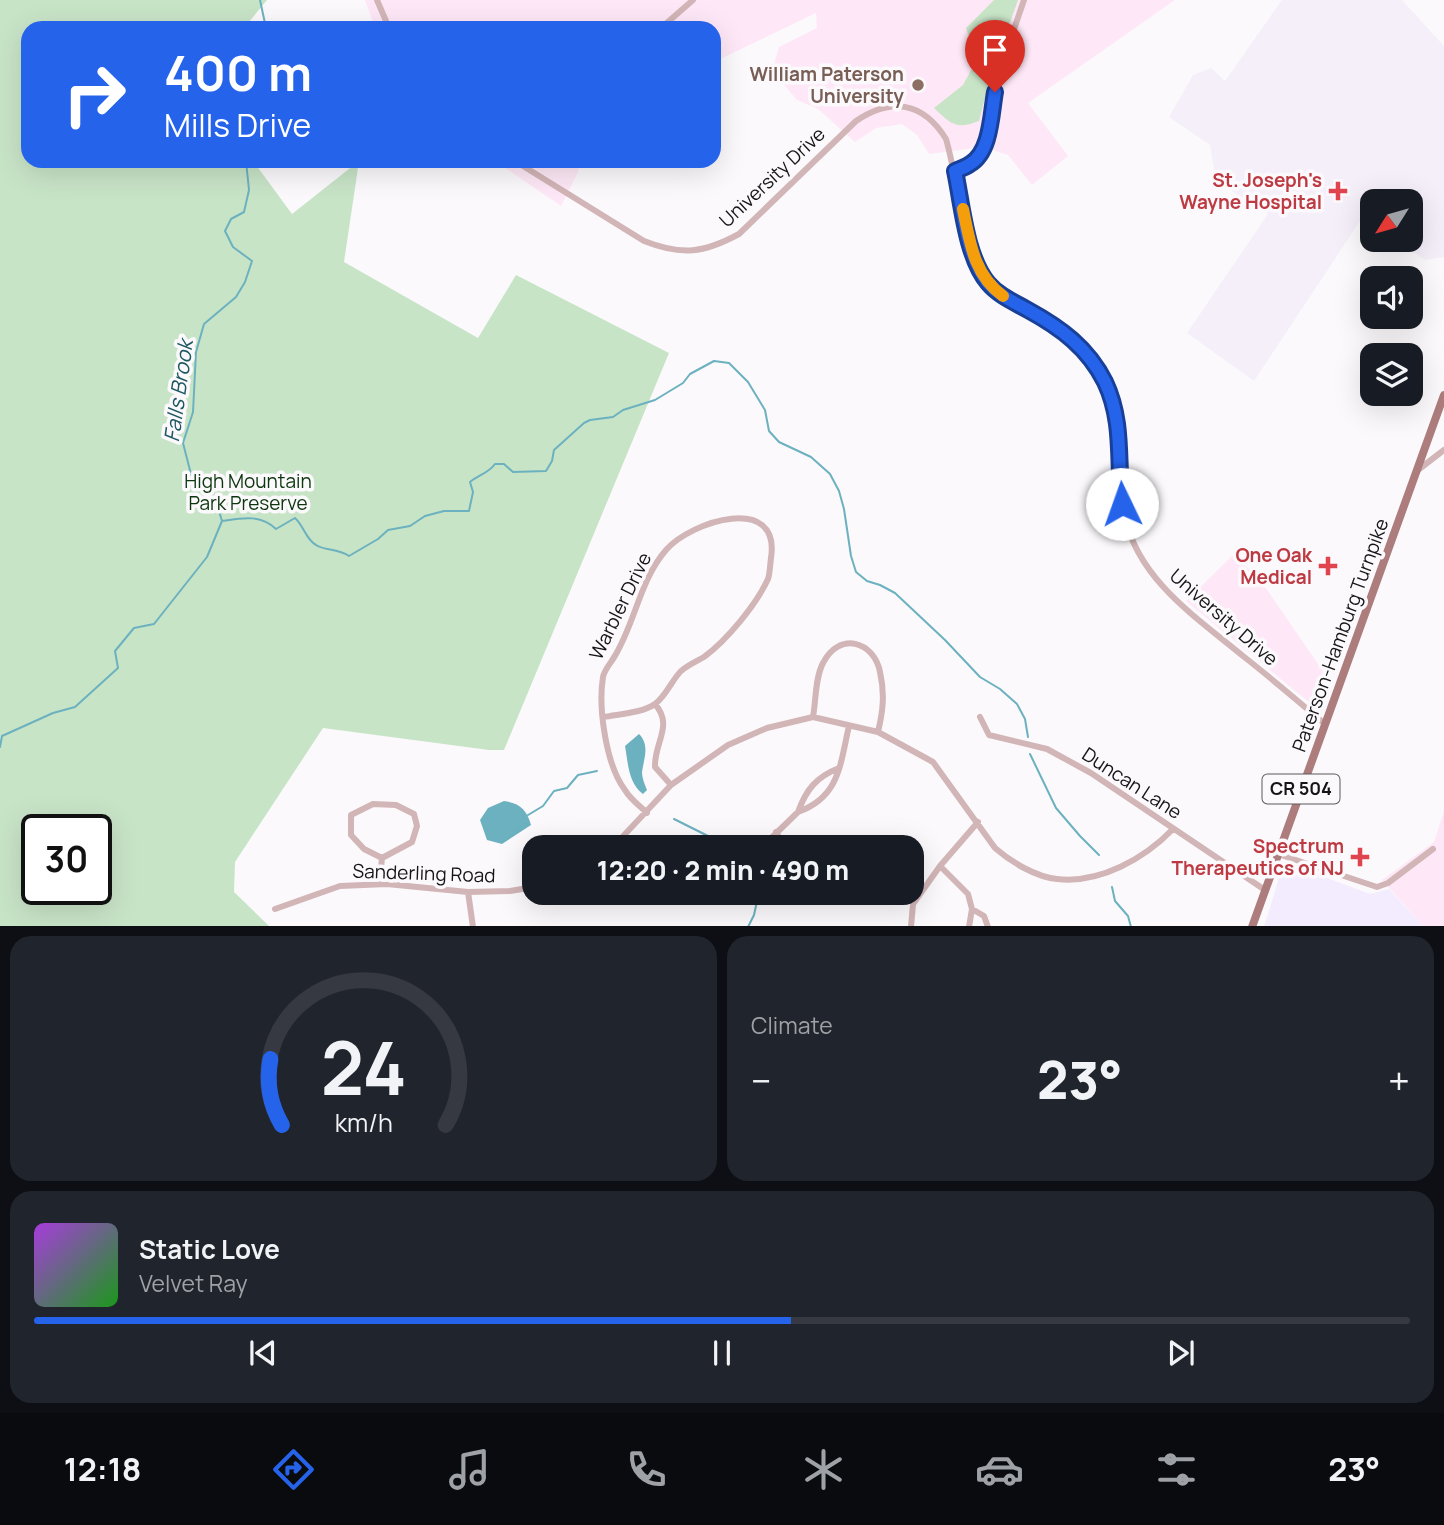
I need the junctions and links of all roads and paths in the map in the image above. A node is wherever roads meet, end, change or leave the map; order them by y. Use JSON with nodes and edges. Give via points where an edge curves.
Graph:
{"nodes":[{"id":1,"x":377,"y":0,"type":"edge"},
{"id":2,"x":693,"y":0,"type":"edge"},
{"id":3,"x":1024,"y":0,"type":"edge"},
{"id":4,"x":386,"y":21,"type":"edge"},
{"id":5,"x":669,"y":21,"type":"edge"},
{"id":6,"x":526,"y":168,"type":"edge"},
{"id":7,"x":955,"y":171,"type":"junction"},
{"id":8,"x":1444,"y":395,"type":"edge"},
{"id":9,"x":1444,"y":404,"type":"edge"},
{"id":10,"x":1444,"y":450,"type":"edge"},
{"id":11,"x":1416,"y":471,"type":"junction"},
{"id":12,"x":655,"y":704,"type":"junction"},
{"id":13,"x":604,"y":717,"type":"junction"},
{"id":14,"x":813,"y":717,"type":"junction"},
{"id":15,"x":980,"y":717,"type":"dead end"},
{"id":16,"x":1325,"y":724,"type":"junction"},
{"id":17,"x":849,"y":726,"type":"junction"},
{"id":18,"x":878,"y":732,"type":"junction"},
{"id":19,"x":839,"y":768,"type":"junction"},
{"id":20,"x":671,"y":785,"type":"junction"},
{"id":21,"x":798,"y":812,"type":"junction"},
{"id":22,"x":647,"y":813,"type":"junction"},
{"id":23,"x":978,"y":822,"type":"junction"},
{"id":24,"x":1173,"y":829,"type":"junction"},
{"id":25,"x":776,"y":832,"type":"junction"},
{"id":26,"x":625,"y":835,"type":"edge"},
{"id":27,"x":773,"y":835,"type":"edge"},
{"id":28,"x":778,"y":835,"type":"edge"},
{"id":29,"x":1433,"y":849,"type":"dead end"},
{"id":30,"x":1278,"y":854,"type":"junction"},
{"id":31,"x":382,"y":858,"type":"junction"},
{"id":32,"x":940,"y":866,"type":"junction"},
{"id":33,"x":387,"y":884,"type":"junction"},
{"id":34,"x":522,"y":889,"type":"edge"},
{"id":35,"x":1265,"y":890,"type":"junction"},
{"id":36,"x":468,"y":892,"type":"junction"},
{"id":37,"x":275,"y":908,"type":"dead end"},
{"id":38,"x":972,"y":909,"type":"junction"},
{"id":39,"x":470,"y":925,"type":"edge"},
{"id":40,"x":911,"y":926,"type":"edge"},
{"id":41,"x":969,"y":926,"type":"edge"},
{"id":42,"x":988,"y":926,"type":"edge"},
{"id":43,"x":1252,"y":926,"type":"edge"}],
"edges":[{"from":1,"to":4,"type":"street"},
{"from":2,"to":5,"type":"street"},
{"from":3,"to":7,"type":"street","via":[[999,76],[986,141],[972,163]]},
{"from":6,"to":7,"type":"street","name":"University Drive","via":[[644,241],[682,251],[701,250],[739,234],[856,121],[886,106],[907,107],[937,125]]},
{"from":7,"to":16,"type":"street","name":"University Drive","via":[[973,254],[988,283],[1066,333],[1092,361],[1106,385],[1119,429],[1124,512],[1146,565],[1180,604]]},
{"from":8,"to":9,"type":"street"},
{"from":8,"to":11,"type":"main road","name":"Paterson-Hamburg Turnpike","number":"CR 504"},
{"from":10,"to":11,"type":"street"},
{"from":11,"to":16,"type":"main road","name":"Paterson-Hamburg Turnpike","number":"CR 504"},
{"from":12,"to":13,"type":"street"},
{"from":12,"to":13,"type":"street","name":"Warbler Drive","via":[[682,670],[732,631],[769,578],[773,545],[765,528],[750,519],[722,518],[690,531],[654,565],[619,650],[603,675]]},
{"from":12,"to":20,"type":"street","via":[[663,713],[664,729],[654,753],[654,768]]},
{"from":13,"to":22,"type":"street","name":"Warbler Drive","via":[[613,767],[625,791]]},
{"from":14,"to":17,"type":"street"},
{"from":14,"to":18,"type":"street","via":[[821,667],[830,650],[842,643],[857,644],[880,669],[884,705]]},
{"from":14,"to":20,"type":"street","via":[[767,728],[728,745]]},
{"from":15,"to":24,"type":"street","name":"Duncan Lane","via":[[989,736],[1047,749]]},
{"from":16,"to":30,"type":"main road","name":"Paterson-Hamburg Turnpike","number":"CR 504"},
{"from":17,"to":18,"type":"street"},
{"from":17,"to":19,"type":"street"},
{"from":18,"to":23,"type":"street","via":[[933,762]]},
{"from":19,"to":21,"type":"street","via":[[810,786]]},
{"from":19,"to":21,"type":"street","via":[[824,797]]},
{"from":20,"to":22,"type":"street"},
{"from":21,"to":25,"type":"street"},
{"from":22,"to":26,"type":"street"},
{"from":23,"to":24,"type":"street","via":[[1006,857],[1057,880],[1094,876],[1127,864]]},
{"from":23,"to":32,"type":"street"},
{"from":24,"to":35,"type":"street","name":"Duncan Lane"},
{"from":25,"to":27,"type":"street"},
{"from":25,"to":28,"type":"street"},
{"from":29,"to":30,"type":"street","via":[[1377,887]]},
{"from":30,"to":35,"type":"main road","name":"Paterson-Hamburg Turnpike","number":"CR 504"},
{"from":31,"to":31,"type":"street","via":[[412,842],[417,826],[414,814],[396,805],[373,803],[351,815],[351,835]]},
{"from":31,"to":33,"type":"street"},
{"from":32,"to":38,"type":"street","via":[[968,894]]},
{"from":32,"to":40,"type":"street","via":[[913,904]]},
{"from":33,"to":36,"type":"street","name":"Sanderling Road"},
{"from":33,"to":37,"type":"street","name":"Sanderling Road","via":[[340,886]]},
{"from":34,"to":36,"type":"street","name":"Sanderling Road"},
{"from":35,"to":43,"type":"main road","name":"Paterson-Hamburg Turnpike","number":"CR 504"},
{"from":36,"to":39,"type":"street"},
{"from":38,"to":41,"type":"street"},
{"from":38,"to":42,"type":"street","via":[[984,916]]}]}
